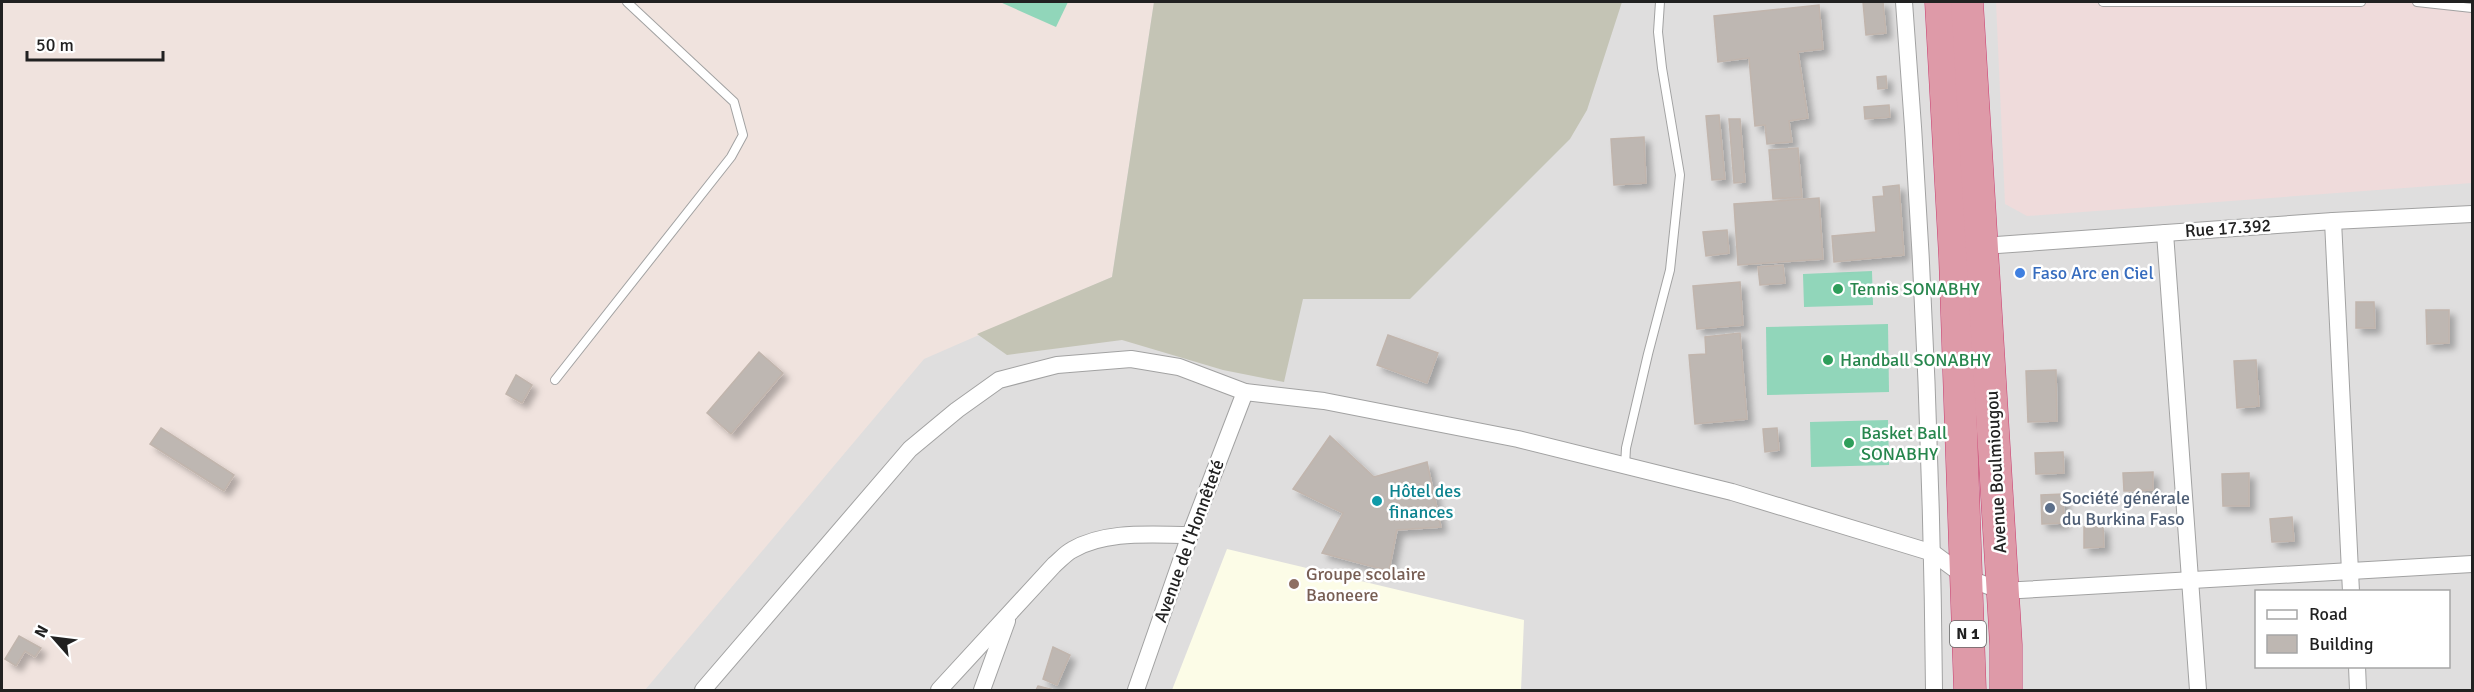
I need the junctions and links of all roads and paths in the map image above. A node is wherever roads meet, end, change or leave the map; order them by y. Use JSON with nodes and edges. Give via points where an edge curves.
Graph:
{"nodes":[{"id":1,"x":627,"y":2,"type":"edge"},
{"id":2,"x":1660,"y":2,"type":"edge"},
{"id":3,"x":1904,"y":2,"type":"edge"},
{"id":4,"x":1941,"y":2,"type":"edge"},
{"id":5,"x":1967,"y":2,"type":"edge"},
{"id":6,"x":2103,"y":2,"type":"edge"},
{"id":7,"x":2361,"y":2,"type":"edge"},
{"id":8,"x":2417,"y":2,"type":"edge"},
{"id":9,"x":2472,"y":8,"type":"edge"},
{"id":10,"x":2472,"y":214,"type":"edge"},
{"id":11,"x":2333,"y":221,"type":"junction"},
{"id":12,"x":2164,"y":232,"type":"junction"},
{"id":13,"x":1983,"y":246,"type":"junction"},
{"id":14,"x":555,"y":380,"type":"dead end"},
{"id":15,"x":1245,"y":392,"type":"junction"},
{"id":16,"x":1625,"y":466,"type":"junction"},
{"id":17,"x":1190,"y":535,"type":"junction"},
{"id":18,"x":1932,"y":553,"type":"junction"},
{"id":19,"x":2472,"y":564,"type":"edge"},
{"id":20,"x":2350,"y":572,"type":"junction"},
{"id":21,"x":1967,"y":578,"type":"junction"},
{"id":22,"x":2190,"y":580,"type":"junction"},
{"id":23,"x":2351,"y":590,"type":"edge"},
{"id":24,"x":2002,"y":591,"type":"junction"},
{"id":25,"x":1009,"y":614,"type":"junction"},
{"id":26,"x":2357,"y":668,"type":"edge"},
{"id":27,"x":703,"y":690,"type":"edge"},
{"id":28,"x":939,"y":690,"type":"edge"},
{"id":29,"x":982,"y":690,"type":"edge"},
{"id":30,"x":1136,"y":690,"type":"edge"},
{"id":31,"x":1934,"y":690,"type":"edge"},
{"id":32,"x":1970,"y":690,"type":"edge"},
{"id":33,"x":2006,"y":690,"type":"edge"},
{"id":34,"x":2198,"y":690,"type":"edge"},
{"id":35,"x":2358,"y":690,"type":"edge"}],
"edges":[{"from":1,"to":14,"type":"lane","via":[[734,102],[743,135],[731,157]]},
{"from":2,"to":16,"type":"lane","via":[[1662,68],[1680,175],[1670,270],[1626,448]]},
{"from":3,"to":18,"type":"street","via":[[1918,173]]},
{"from":4,"to":21,"type":"highway","name":"Avenue Boulmiougou","number":"N 1"},
{"from":5,"to":13,"type":"highway","name":"Avenue Boulmiougou","number":"N 1"},
{"from":6,"to":7,"type":"lane"},
{"from":8,"to":9,"type":"lane"},
{"from":10,"to":11,"type":"street","name":"Rue 17.392"},
{"from":11,"to":12,"type":"street","name":"Rue 17.392"},
{"from":11,"to":20,"type":"street"},
{"from":12,"to":13,"type":"street","name":"Rue 17.392"},
{"from":12,"to":22,"type":"street"},
{"from":13,"to":24,"type":"highway","name":"Avenue Boulmiougou","number":"N 1"},
{"from":15,"to":16,"type":"street","via":[[1324,401],[1518,439]]},
{"from":15,"to":17,"type":"street","name":"Avenue de l'Honnêteté"},
{"from":15,"to":27,"type":"street","via":[[1179,367],[1131,359],[1057,365],[999,380],[910,449]]},
{"from":16,"to":18,"type":"street","via":[[1732,492]]},
{"from":17,"to":25,"type":"street","via":[[1123,536],[1094,540],[1071,550]]},
{"from":17,"to":30,"type":"street","name":"Avenue de l'Honnêteté"},
{"from":18,"to":21,"type":"street"},
{"from":18,"to":31,"type":"street"},
{"from":19,"to":20,"type":"street"},
{"from":20,"to":22,"type":"street"},
{"from":20,"to":23,"type":"street"},
{"from":21,"to":24,"type":"street"},
{"from":21,"to":32,"type":"highway","name":"Avenue Boulmiougou","number":"N 1"},
{"from":22,"to":24,"type":"street"},
{"from":22,"to":34,"type":"street"},
{"from":24,"to":33,"type":"highway","name":"Avenue Boulmiougou","number":"N 1"},
{"from":25,"to":28,"type":"street"},
{"from":25,"to":29,"type":"street"},
{"from":26,"to":35,"type":"street"}]}
